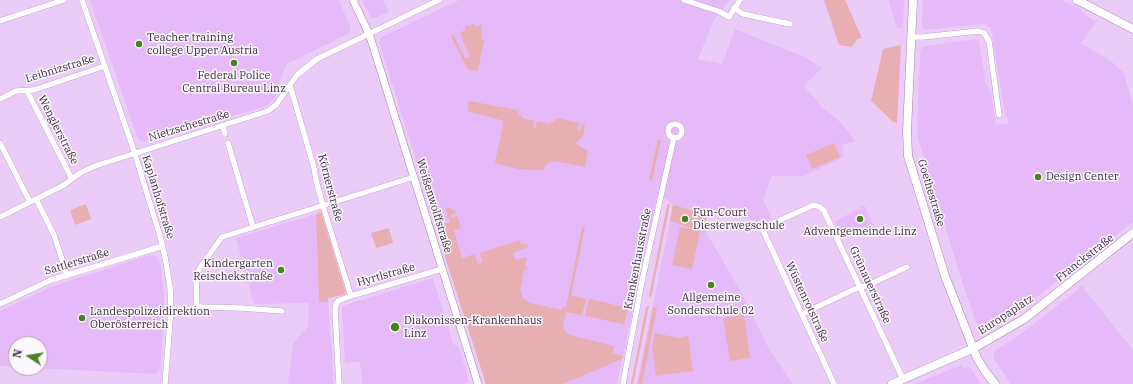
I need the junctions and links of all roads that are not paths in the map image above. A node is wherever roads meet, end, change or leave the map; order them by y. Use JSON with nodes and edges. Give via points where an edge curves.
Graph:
{"nodes":[{"id":1,"x":64,"y":0,"type":"edge"},
{"id":2,"x":82,"y":0,"type":"edge"},
{"id":3,"x":353,"y":0,"type":"edge"},
{"id":4,"x":439,"y":0,"type":"edge"},
{"id":5,"x":684,"y":0,"type":"edge"},
{"id":6,"x":740,"y":0,"type":"edge"},
{"id":7,"x":913,"y":0,"type":"edge"},
{"id":8,"x":1077,"y":0,"type":"edge"},
{"id":9,"x":734,"y":8,"type":"junction"},
{"id":10,"x":0,"y":21,"type":"edge"},
{"id":11,"x":790,"y":24,"type":"dead end"},
{"id":12,"x":1133,"y":29,"type":"edge"},
{"id":13,"x":369,"y":34,"type":"junction"},
{"id":14,"x":911,"y":37,"type":"junction"},
{"id":15,"x":105,"y":66,"type":"junction"},
{"id":16,"x":290,"y":86,"type":"junction"},
{"id":17,"x":27,"y":91,"type":"junction"},
{"id":18,"x":0,"y":99,"type":"edge"},
{"id":19,"x":999,"y":115,"type":"dead end"},
{"id":20,"x":223,"y":126,"type":"junction"},
{"id":21,"x":225,"y":134,"type":"dead end"},
{"id":22,"x":674,"y":137,"type":"dead end"},
{"id":23,"x":228,"y":143,"type":"dead end"},
{"id":24,"x":0,"y":144,"type":"edge"},
{"id":25,"x":135,"y":154,"type":"junction"},
{"id":26,"x":414,"y":177,"type":"junction"},
{"id":27,"x":72,"y":179,"type":"junction"},
{"id":28,"x":36,"y":199,"type":"junction"},
{"id":29,"x":30,"y":202,"type":"junction"},
{"id":30,"x":324,"y":206,"type":"junction"},
{"id":31,"x":0,"y":217,"type":"edge"},
{"id":32,"x":253,"y":227,"type":"junction"},
{"id":33,"x":762,"y":228,"type":"joint"},
{"id":34,"x":1133,"y":234,"type":"edge"},
{"id":35,"x":163,"y":246,"type":"junction"},
{"id":36,"x":907,"y":267,"type":"dead end"},
{"id":37,"x":442,"y":269,"type":"junction"},
{"id":38,"x":67,"y":275,"type":"junction"},
{"id":39,"x":860,"y":288,"type":"junction"},
{"id":40,"x":351,"y":296,"type":"junction"},
{"id":41,"x":1050,"y":299,"type":"joint"},
{"id":42,"x":0,"y":304,"type":"edge"},
{"id":43,"x":197,"y":308,"type":"junction"},
{"id":44,"x":171,"y":309,"type":"junction"},
{"id":45,"x":282,"y":311,"type":"dead end"},
{"id":46,"x":802,"y":314,"type":"junction"},
{"id":47,"x":974,"y":348,"type":"junction"},
{"id":48,"x":903,"y":379,"type":"junction"},
{"id":49,"x":165,"y":384,"type":"edge"},
{"id":50,"x":339,"y":384,"type":"edge"},
{"id":51,"x":478,"y":384,"type":"edge"},
{"id":52,"x":623,"y":384,"type":"edge"},
{"id":53,"x":834,"y":384,"type":"edge"},
{"id":54,"x":892,"y":384,"type":"edge"},
{"id":55,"x":995,"y":384,"type":"edge"}],
"edges":[{"from":1,"to":10,"type":"street"},
{"from":2,"to":15,"type":"street","name":"Kaplanhofstraße"},
{"from":3,"to":13,"type":"street","name":"Weißenwolffstraße"},
{"from":4,"to":13,"type":"street","name":"Nietzschestraße"},
{"from":5,"to":9,"type":"street","via":[[729,17]]},
{"from":6,"to":9,"type":"street"},
{"from":7,"to":14,"type":"main road","name":"Goethestraße"},
{"from":8,"to":12,"type":"main road"},
{"from":9,"to":11,"type":"street","via":[[743,14]]},
{"from":13,"to":16,"type":"street","name":"Nietzschestraße","via":[[317,59],[300,72]]},
{"from":13,"to":26,"type":"street","name":"Weißenwolffstraße"},
{"from":14,"to":19,"type":"street","via":[[978,31],[984,33],[989,41]]},
{"from":14,"to":47,"type":"main road","name":"Goethestraße","via":[[908,156],[945,276]]},
{"from":15,"to":17,"type":"street","name":"Leibnizstraße"},
{"from":15,"to":25,"type":"street","name":"Kaplanhofstraße"},
{"from":16,"to":20,"type":"street","name":"Nietzschestraße","via":[[276,105],[268,111]]},
{"from":16,"to":30,"type":"street","name":"Körnerstraße"},
{"from":17,"to":18,"type":"street","name":"Leibnizstraße","via":[[16,91]]},
{"from":17,"to":27,"type":"street","name":"Wenglerstraße"},
{"from":20,"to":21,"type":"street"},
{"from":20,"to":25,"type":"street","name":"Nietzschestraße"},
{"from":22,"to":52,"type":"street","name":"Krankenhausstraße","via":[[643,275]]},
{"from":23,"to":32,"type":"street"},
{"from":24,"to":29,"type":"street"},
{"from":25,"to":27,"type":"street","name":"Nietzschestraße","via":[[95,166]]},
{"from":25,"to":35,"type":"street","name":"Kaplanhofstraße"},
{"from":26,"to":30,"type":"street"},
{"from":26,"to":37,"type":"street","name":"Weißenwolffstraße"},
{"from":27,"to":28,"type":"street","name":"Nietzschestraße"},
{"from":28,"to":29,"type":"street","name":"Nietzschestraße"},
{"from":28,"to":38,"type":"street","via":[[54,236]]},
{"from":29,"to":31,"type":"street","name":"Nietzschestraße"},
{"from":30,"to":32,"type":"street"},
{"from":30,"to":40,"type":"street","name":"Körnerstraße"},
{"from":32,"to":43,"type":"street","via":[[222,237],[207,256],[196,275]]},
{"from":33,"to":39,"type":"street","name":"Grünauerstraße","via":[[814,205],[820,207]]},
{"from":33,"to":46,"type":"street","name":"Wüstenrotstraße"},
{"from":34,"to":41,"type":"main road","name":"Franckstraße"},
{"from":35,"to":38,"type":"street","name":"Sattlerstraße"},
{"from":35,"to":44,"type":"street","name":"Kaplanhofstraße"},
{"from":36,"to":39,"type":"street"},
{"from":37,"to":40,"type":"street","name":"Hyrtlstraße"},
{"from":37,"to":51,"type":"street","name":"Weißenwolffstraße"},
{"from":38,"to":42,"type":"street","name":"Sattlerstraße","via":[[41,284]]},
{"from":39,"to":46,"type":"street"},
{"from":39,"to":48,"type":"street","name":"Grünauerstraße"},
{"from":40,"to":50,"type":"street","name":"Hyrtlstraße","via":[[336,304],[335,310]]},
{"from":41,"to":47,"type":"main road","name":"Europaplatz"},
{"from":43,"to":44,"type":"street"},
{"from":43,"to":45,"type":"street"},
{"from":44,"to":49,"type":"street","name":"Kaplanhofstraße"},
{"from":46,"to":53,"type":"street","name":"Wüstenrotstraße"},
{"from":47,"to":48,"type":"main road","name":"Europaplatz"},
{"from":47,"to":55,"type":"main road","name":"Goethestraße","via":[[977,358]]},
{"from":48,"to":54,"type":"main road","name":"Europaplatz"}]}
